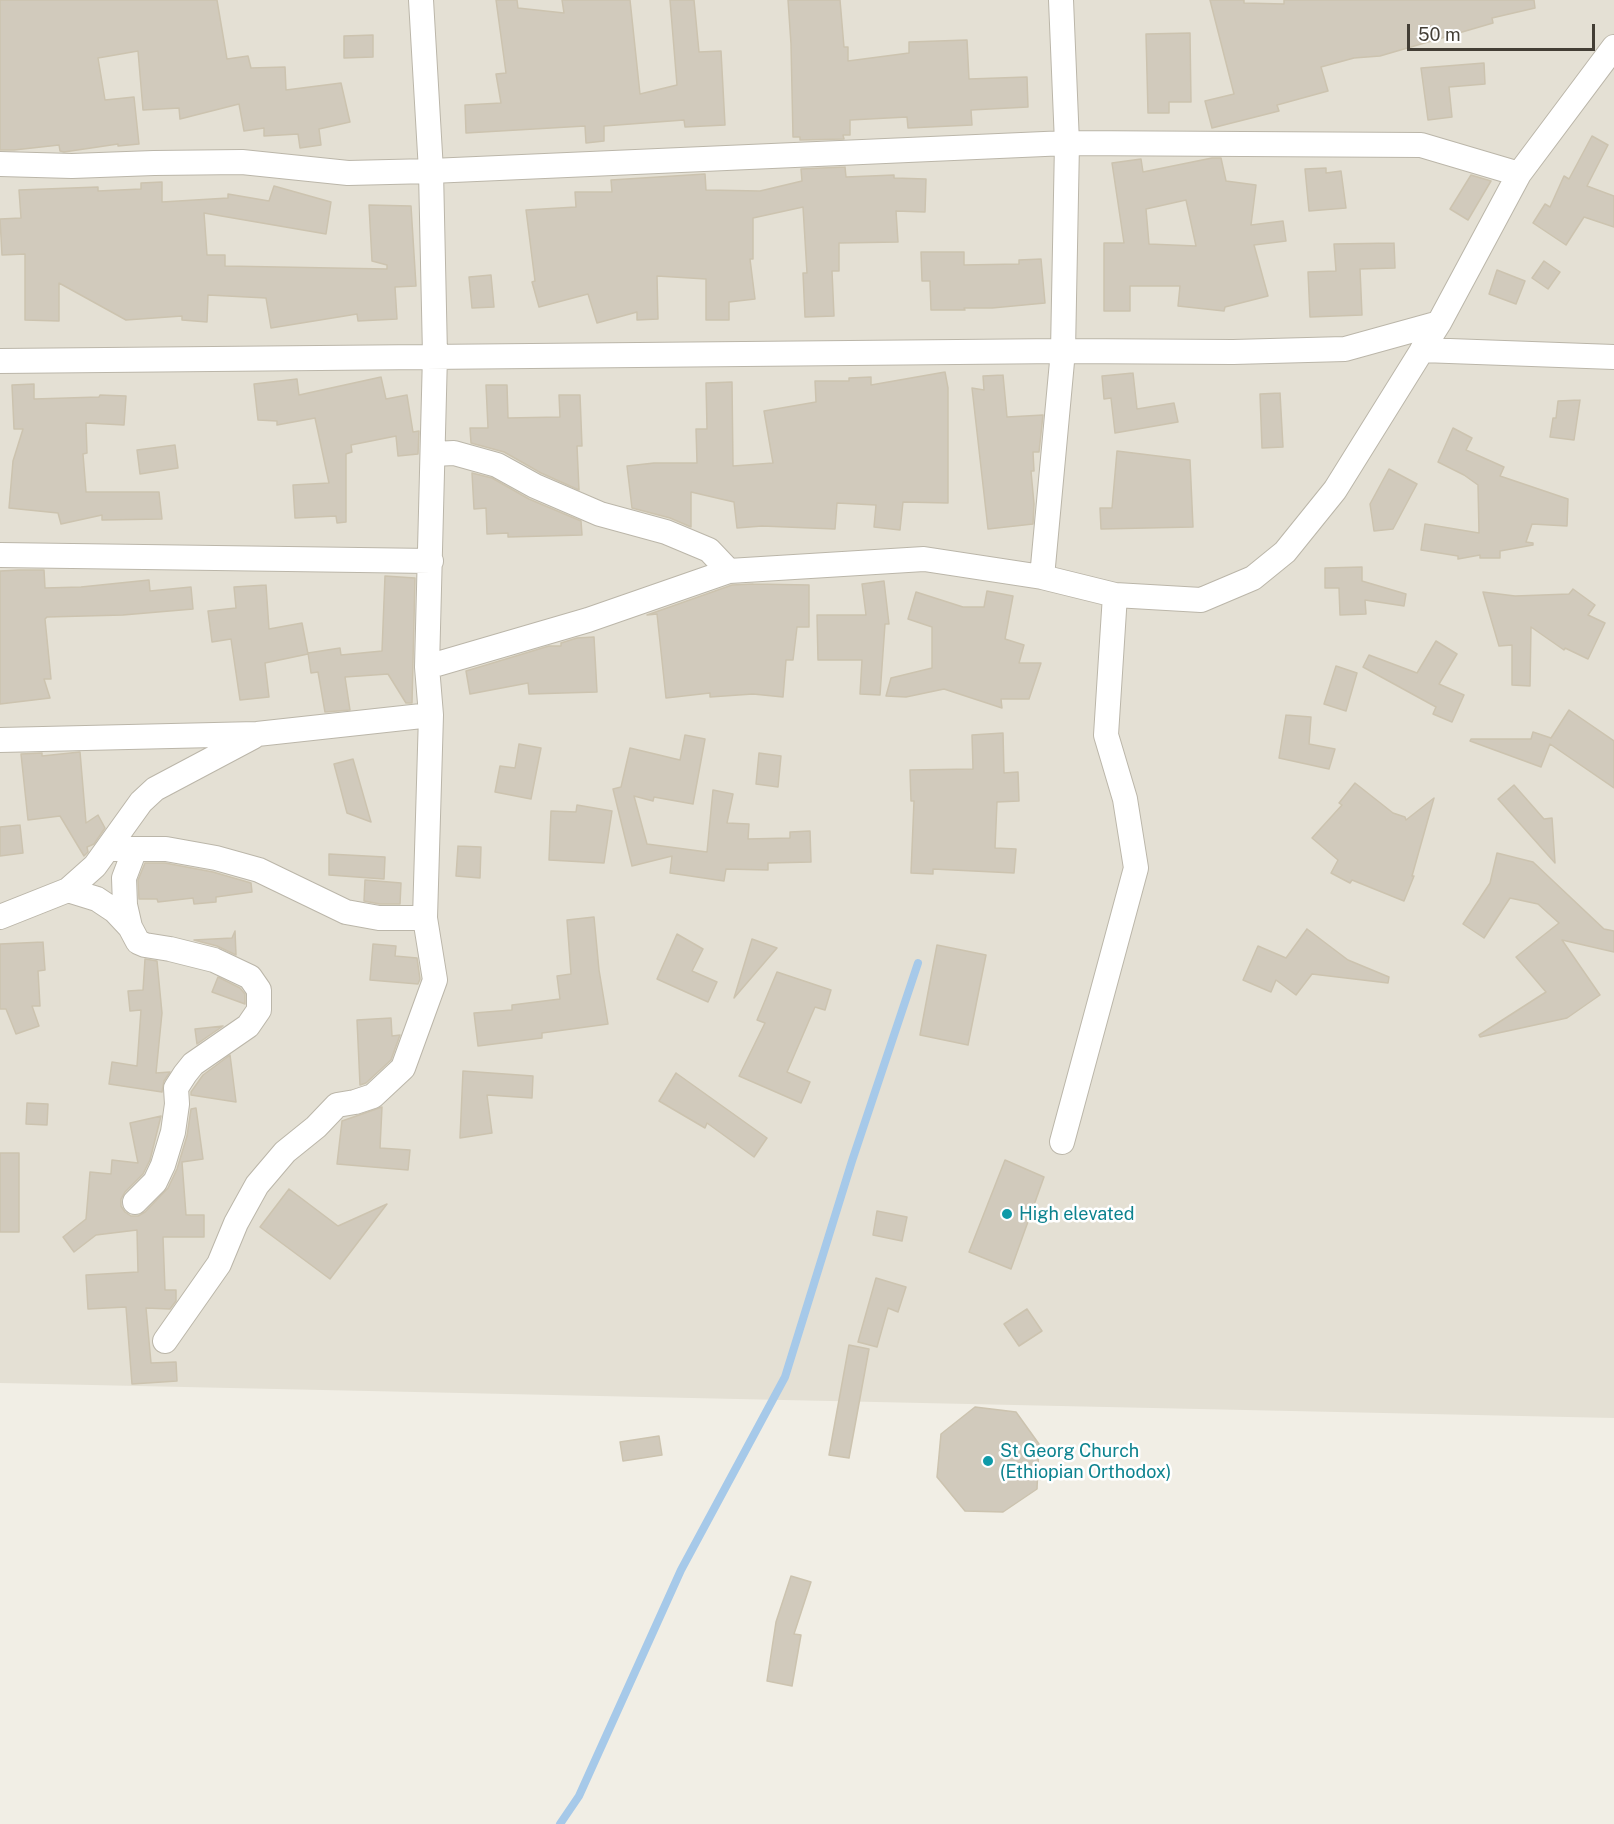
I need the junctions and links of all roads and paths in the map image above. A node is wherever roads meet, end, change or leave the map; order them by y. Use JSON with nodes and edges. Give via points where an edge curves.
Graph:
{"nodes":[{"id":1,"x":421,"y":0,"type":"edge"},
{"id":2,"x":1060,"y":0,"type":"edge"},
{"id":3,"x":1614,"y":47,"type":"edge"},
{"id":4,"x":1067,"y":143,"type":"junction"},
{"id":5,"x":0,"y":164,"type":"edge"},
{"id":6,"x":431,"y":171,"type":"junction"},
{"id":7,"x":1519,"y":174,"type":"junction"},
{"id":8,"x":1439,"y":323,"type":"junction"},
{"id":9,"x":1422,"y":350,"type":"junction"},
{"id":10,"x":1063,"y":351,"type":"junction"},
{"id":11,"x":435,"y":355,"type":"junction"},
{"id":12,"x":1614,"y":357,"type":"edge"},
{"id":13,"x":0,"y":361,"type":"edge"},
{"id":14,"x":433,"y":454,"type":"junction"},
{"id":15,"x":0,"y":555,"type":"edge"},
{"id":16,"x":431,"y":561,"type":"junction"},
{"id":17,"x":729,"y":572,"type":"junction"},
{"id":18,"x":1042,"y":577,"type":"junction"},
{"id":19,"x":1115,"y":595,"type":"junction"},
{"id":20,"x":427,"y":667,"type":"junction"},
{"id":21,"x":431,"y":715,"type":"junction"},
{"id":22,"x":257,"y":734,"type":"junction"},
{"id":23,"x":0,"y":740,"type":"edge"},
{"id":24,"x":108,"y":849,"type":"junction"},
{"id":25,"x":135,"y":849,"type":"junction"},
{"id":26,"x":68,"y":890,"type":"junction"},
{"id":27,"x":0,"y":917,"type":"edge"},
{"id":28,"x":425,"y":918,"type":"junction"},
{"id":29,"x":130,"y":927,"type":"junction"},
{"id":30,"x":1062,"y":1142,"type":"dead end"},
{"id":31,"x":135,"y":1202,"type":"dead end"},
{"id":32,"x":165,"y":1341,"type":"dead end"}],
"edges":[{"from":1,"to":6,"type":"street"},
{"from":2,"to":4,"type":"street"},
{"from":3,"to":7,"type":"street"},
{"from":4,"to":6,"type":"street"},
{"from":4,"to":7,"type":"street","via":[[1421,145]]},
{"from":4,"to":10,"type":"street"},
{"from":5,"to":6,"type":"street","via":[[242,162],[348,173]]},
{"from":6,"to":11,"type":"street"},
{"from":7,"to":8,"type":"street"},
{"from":8,"to":9,"type":"street"},
{"from":8,"to":10,"type":"street","via":[[1345,349]]},
{"from":9,"to":12,"type":"street"},
{"from":9,"to":19,"type":"street","via":[[1335,490],[1285,552],[1252,578],[1201,600]]},
{"from":10,"to":11,"type":"street"},
{"from":10,"to":18,"type":"street"},
{"from":11,"to":13,"type":"street"},
{"from":11,"to":14,"type":"street"},
{"from":14,"to":16,"type":"street"},
{"from":14,"to":17,"type":"street","via":[[454,453],[497,465],[600,514],[666,532],[709,550]]},
{"from":15,"to":16,"type":"street"},
{"from":16,"to":20,"type":"street"},
{"from":17,"to":18,"type":"street","via":[[924,559]]},
{"from":17,"to":20,"type":"street","via":[[588,620]]},
{"from":18,"to":19,"type":"street"},
{"from":19,"to":30,"type":"street","via":[[1106,735],[1125,799],[1136,868]]},
{"from":20,"to":21,"type":"street"},
{"from":21,"to":22,"type":"street"},
{"from":21,"to":28,"type":"street"},
{"from":22,"to":23,"type":"street"},
{"from":22,"to":24,"type":"street","via":[[155,789],[141,802]]},
{"from":24,"to":25,"type":"street"},
{"from":24,"to":26,"type":"street"},
{"from":25,"to":28,"type":"street","via":[[166,849],[259,870],[346,912],[379,918]]},
{"from":25,"to":29,"type":"street","via":[[124,878],[124,905]]},
{"from":26,"to":27,"type":"street"},
{"from":26,"to":29,"type":"street","via":[[97,899]]},
{"from":28,"to":32,"type":"street","via":[[435,980],[403,1068],[373,1096],[338,1104],[285,1152],[257,1185],[219,1263]]},
{"from":29,"to":31,"type":"street","via":[[138,942],[214,960],[250,977],[259,990],[259,1010],[248,1026],[184,1074],[176,1088],[173,1132],[163,1165],[155,1182]]}]}
